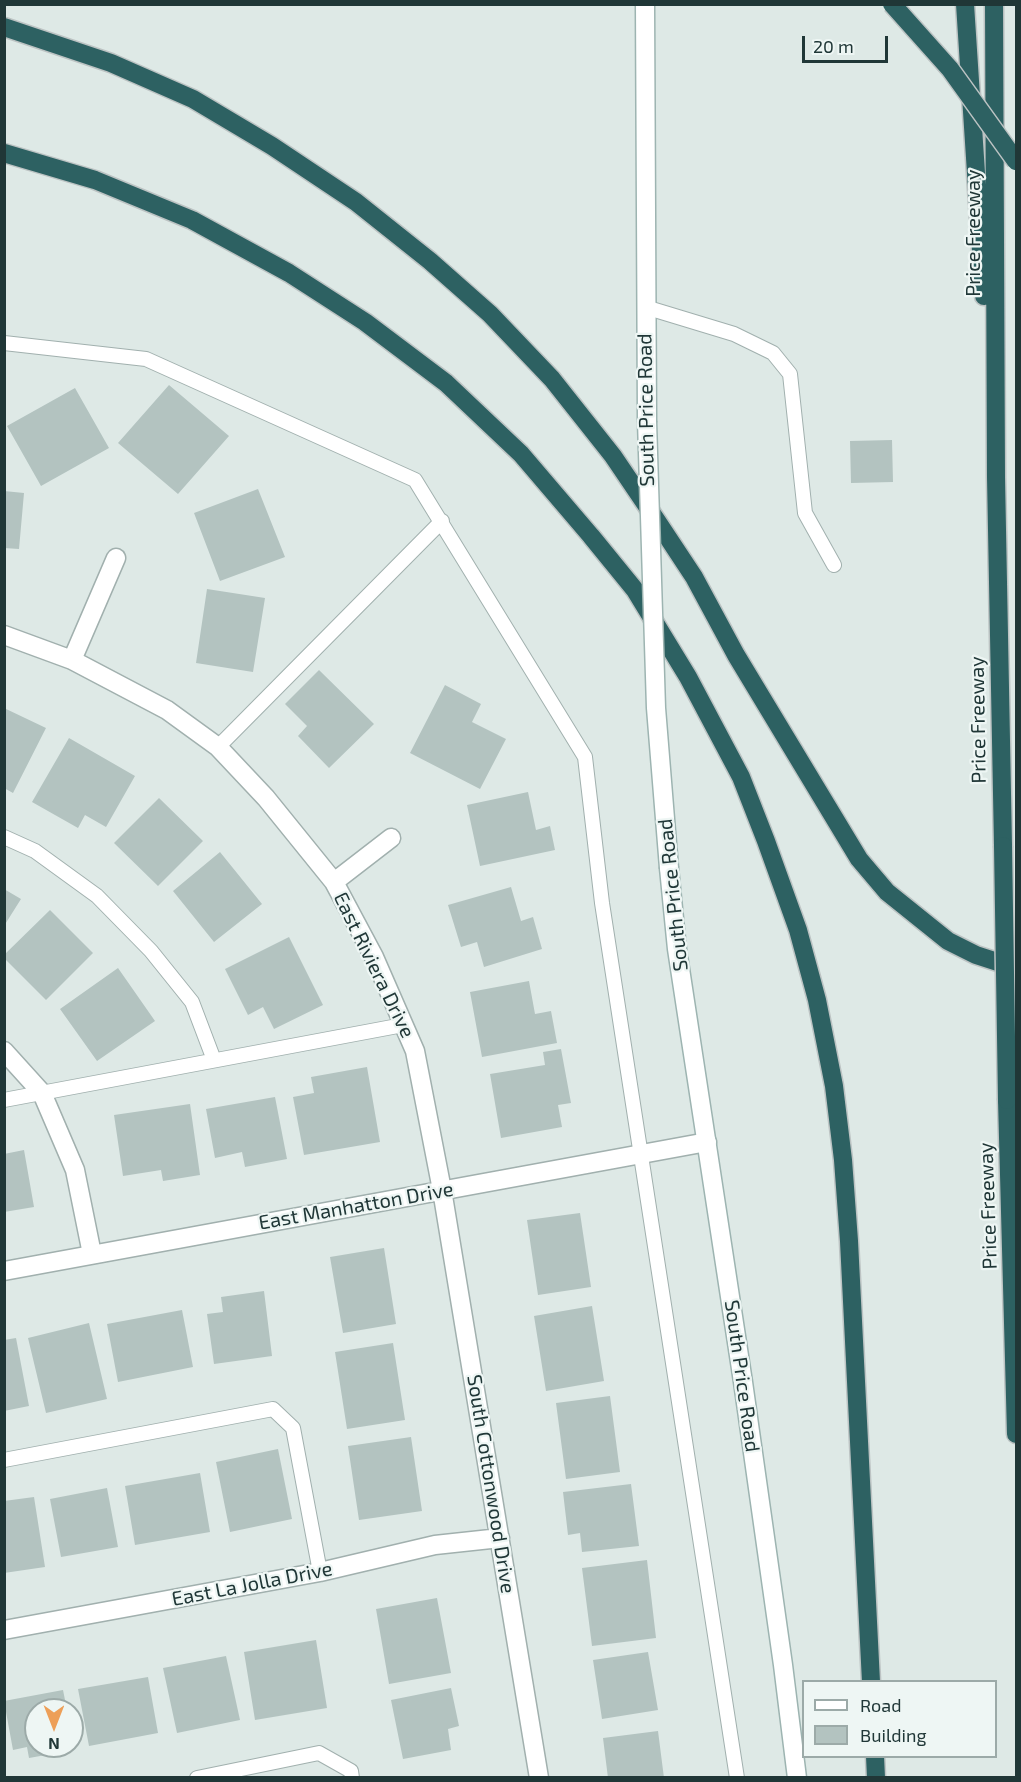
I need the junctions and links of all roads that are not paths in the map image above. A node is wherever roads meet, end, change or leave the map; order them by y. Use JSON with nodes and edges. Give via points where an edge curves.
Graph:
{"nodes":[{"id":1,"x":645,"y":4,"type":"edge"},
{"id":2,"x":892,"y":4,"type":"edge"},
{"id":3,"x":965,"y":4,"type":"edge"},
{"id":4,"x":994,"y":6,"type":"edge"},
{"id":5,"x":4,"y":27,"type":"edge"},
{"id":6,"x":4,"y":153,"type":"edge"},
{"id":7,"x":1017,"y":160,"type":"edge"},
{"id":8,"x":645,"y":307,"type":"junction"},
{"id":9,"x":4,"y":343,"type":"edge"},
{"id":10,"x":996,"y":477,"type":"junction"},
{"id":11,"x":442,"y":521,"type":"junction"},
{"id":12,"x":116,"y":558,"type":"dead end"},
{"id":13,"x":834,"y":565,"type":"dead end"},
{"id":14,"x":4,"y":635,"type":"edge"},
{"id":15,"x":72,"y":660,"type":"junction"},
{"id":16,"x":218,"y":747,"type":"junction"},
{"id":17,"x":4,"y":837,"type":"edge"},
{"id":18,"x":391,"y":838,"type":"dead end"},
{"id":19,"x":334,"y":882,"type":"junction"},
{"id":20,"x":1017,"y":968,"type":"edge"},
{"id":21,"x":403,"y":1024,"type":"junction"},
{"id":22,"x":4,"y":1051,"type":"edge"},
{"id":23,"x":214,"y":1060,"type":"junction"},
{"id":24,"x":42,"y":1093,"type":"junction"},
{"id":25,"x":4,"y":1100,"type":"edge"},
{"id":26,"x":707,"y":1142,"type":"junction"},
{"id":27,"x":640,"y":1154,"type":"junction"},
{"id":28,"x":442,"y":1190,"type":"junction"},
{"id":29,"x":92,"y":1254,"type":"junction"},
{"id":30,"x":4,"y":1271,"type":"edge"},
{"id":31,"x":1017,"y":1434,"type":"edge"},
{"id":32,"x":4,"y":1460,"type":"edge"},
{"id":33,"x":500,"y":1538,"type":"junction"},
{"id":34,"x":320,"y":1572,"type":"junction"},
{"id":35,"x":4,"y":1630,"type":"edge"},
{"id":36,"x":871,"y":1680,"type":"edge"},
{"id":37,"x":875,"y":1758,"type":"edge"},
{"id":38,"x":197,"y":1778,"type":"edge"},
{"id":39,"x":352,"y":1778,"type":"edge"},
{"id":40,"x":539,"y":1778,"type":"edge"},
{"id":41,"x":737,"y":1778,"type":"edge"},
{"id":42,"x":797,"y":1778,"type":"edge"},
{"id":43,"x":876,"y":1778,"type":"edge"}],
"edges":[{"from":1,"to":8,"type":"street","name":"South Price Road"},
{"from":2,"to":7,"type":"highway","bridge":true,"via":[[950,69]]},
{"from":3,"to":10,"type":"highway"},
{"from":4,"to":10,"type":"highway","name":"Price Freeway"},
{"from":5,"to":20,"type":"highway","via":[[111,63],[213,111],[356,202],[490,314],[552,379],[645,502],[859,859],[887,892],[948,941]]},
{"from":6,"to":36,"type":"highway","via":[[95,180],[192,220],[318,291],[446,383],[522,454],[591,536],[635,590],[688,676],[741,777],[798,930],[834,1086],[849,1241]]},
{"from":8,"to":13,"type":"lane","via":[[734,334],[773,353],[790,374],[805,513]]},
{"from":8,"to":26,"type":"street","name":"South Price Road","bridge":true,"via":[[655,697],[677,949]]},
{"from":9,"to":11,"type":"lane","via":[[146,359],[415,480]]},
{"from":10,"to":31,"type":"highway","name":"Price Freeway","bridge":true},
{"from":11,"to":16,"type":"lane"},
{"from":11,"to":27,"type":"lane","via":[[585,757],[602,903]]},
{"from":12,"to":15,"type":"street"},
{"from":14,"to":15,"type":"street","name":"East Riviera Drive"},
{"from":15,"to":16,"type":"street","name":"East Riviera Drive","via":[[167,710]]},
{"from":16,"to":19,"type":"street","name":"East Riviera Drive","via":[[266,798]]},
{"from":17,"to":23,"type":"lane","via":[[35,851],[97,896],[151,951],[192,1002]]},
{"from":18,"to":19,"type":"street","name":"East Riviera Drive"},
{"from":19,"to":21,"type":"street","name":"East Riviera Drive","via":[[374,957]]},
{"from":21,"to":23,"type":"lane"},
{"from":21,"to":28,"type":"street","name":"East Riviera Drive","via":[[415,1052]]},
{"from":22,"to":24,"type":"street"},
{"from":23,"to":24,"type":"lane"},
{"from":24,"to":25,"type":"lane"},
{"from":24,"to":29,"type":"street","via":[[75,1170]]},
{"from":26,"to":27,"type":"street","name":"East Manhatton Drive"},
{"from":26,"to":42,"type":"street","name":"South Price Road"},
{"from":27,"to":28,"type":"street","name":"East Manhatton Drive"},
{"from":27,"to":41,"type":"lane"},
{"from":28,"to":29,"type":"street","name":"East Manhatton Drive"},
{"from":28,"to":33,"type":"street","name":"South Cottonwood Drive"},
{"from":29,"to":30,"type":"street","name":"East Manhatton Drive"},
{"from":32,"to":34,"type":"lane","via":[[273,1409],[293,1428]]},
{"from":33,"to":34,"type":"street","name":"East La Jolla Drive","via":[[435,1545]]},
{"from":33,"to":40,"type":"street","name":"South Cottonwood Drive"},
{"from":34,"to":35,"type":"street","name":"East La Jolla Drive"},
{"from":37,"to":43,"type":"highway"},
{"from":38,"to":39,"type":"lane","via":[[319,1753],[351,1771]]}]}
